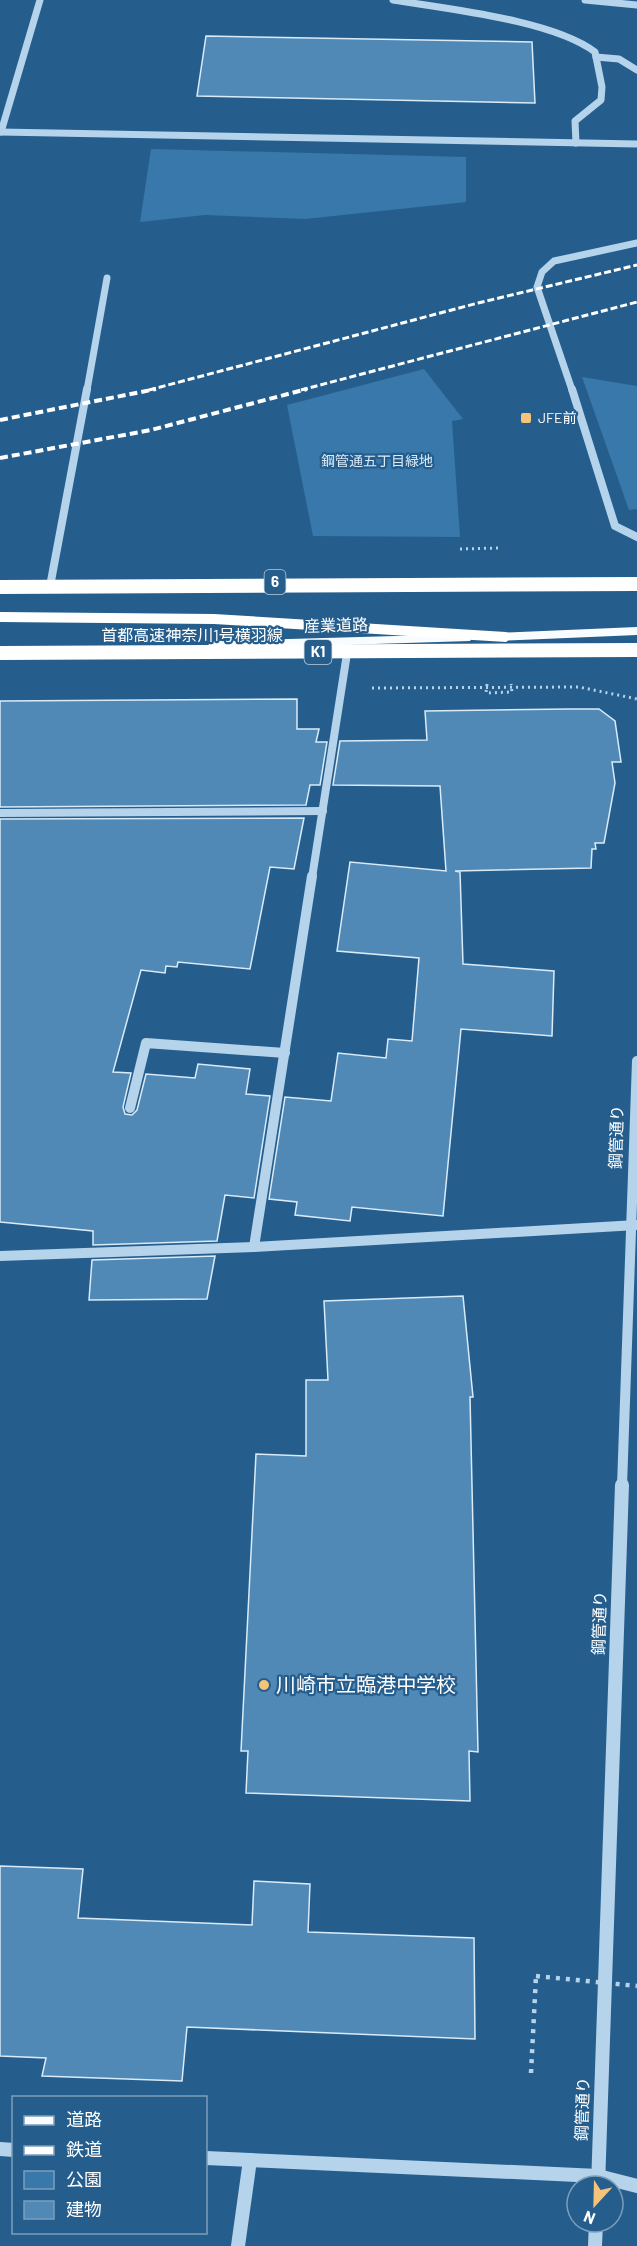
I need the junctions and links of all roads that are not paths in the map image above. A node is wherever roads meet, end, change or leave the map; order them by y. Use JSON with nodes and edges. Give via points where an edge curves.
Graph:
{"nodes":[{"id":1,"x":40,"y":0,"type":"edge"},
{"id":2,"x":393,"y":0,"type":"edge"},
{"id":3,"x":585,"y":0,"type":"edge"},
{"id":4,"x":637,"y":5,"type":"edge"},
{"id":5,"x":596,"y":57,"type":"junction"},
{"id":6,"x":637,"y":70,"type":"edge"},
{"id":7,"x":0,"y":132,"type":"edge"},
{"id":8,"x":576,"y":143,"type":"junction"},
{"id":9,"x":637,"y":144,"type":"edge"},
{"id":10,"x":637,"y":243,"type":"edge"},
{"id":11,"x":107,"y":278,"type":"dead end"},
{"id":12,"x":637,"y":537,"type":"edge"},
{"id":13,"x":0,"y":581,"type":"edge"},
{"id":14,"x":51,"y":581,"type":"junction"},
{"id":15,"x":637,"y":583,"type":"edge"},
{"id":16,"x":0,"y":587,"type":"edge"},
{"id":17,"x":0,"y":617,"type":"edge"},
{"id":18,"x":637,"y":631,"type":"edge"},
{"id":19,"x":506,"y":637,"type":"junction"},
{"id":20,"x":350,"y":641,"type":"junction"},
{"id":21,"x":637,"y":650,"type":"edge"},
{"id":22,"x":0,"y":653,"type":"edge"},
{"id":23,"x":323,"y":811,"type":"junction"},
{"id":24,"x":0,"y":813,"type":"edge"},
{"id":25,"x":285,"y":1053,"type":"junction"},
{"id":26,"x":637,"y":1061,"type":"edge"},
{"id":27,"x":130,"y":1108,"type":"dead end"},
{"id":28,"x":634,"y":1225,"type":"edge"},
{"id":29,"x":254,"y":1247,"type":"junction"},
{"id":30,"x":0,"y":1256,"type":"edge"},
{"id":31,"x":207,"y":2158,"type":"edge"},
{"id":32,"x":250,"y":2160,"type":"junction"},
{"id":33,"x":598,"y":2174,"type":"edge"},
{"id":34,"x":565,"y":2179,"type":"edge"},
{"id":35,"x":238,"y":2246,"type":"edge"}],
"edges":[{"from":1,"to":7,"type":"street"},
{"from":2,"to":5,"type":"street","via":[[508,21],[579,40],[591,46]]},
{"from":3,"to":4,"type":"street"},
{"from":5,"to":6,"type":"street","via":[[619,59]]},
{"from":5,"to":8,"type":"street","via":[[603,96],[575,121]]},
{"from":7,"to":8,"type":"street"},
{"from":8,"to":9,"type":"street"},
{"from":10,"to":12,"type":"street","via":[[554,261],[538,276],[537,287],[615,526]]},
{"from":11,"to":14,"type":"street"},
{"from":13,"to":14,"type":"main road","number":"6"},
{"from":14,"to":15,"type":"main road","number":"6"},
{"from":15,"to":16,"type":"highway","bridge":true},
{"from":17,"to":19,"type":"highway","via":[[214,619]]},
{"from":18,"to":19,"type":"main road","name":"産業道路"},
{"from":19,"to":20,"type":"main road","name":"産業道路"},
{"from":20,"to":22,"type":"main road","name":"産業道路"},
{"from":20,"to":23,"type":"street"},
{"from":21,"to":22,"type":"highway","name":"首都高速神奈川1号横羽線","number":"K1","bridge":true},
{"from":23,"to":24,"type":"street"},
{"from":23,"to":25,"type":"street"},
{"from":25,"to":27,"type":"street","via":[[146,1043]]},
{"from":25,"to":29,"type":"street"},
{"from":26,"to":28,"type":"street","name":"鋼管通り"},
{"from":28,"to":29,"type":"street"},
{"from":28,"to":33,"type":"street","name":"鋼管通り"},
{"from":29,"to":30,"type":"street"},
{"from":31,"to":32,"type":"street"},
{"from":32,"to":34,"type":"street"},
{"from":32,"to":35,"type":"street"}]}
